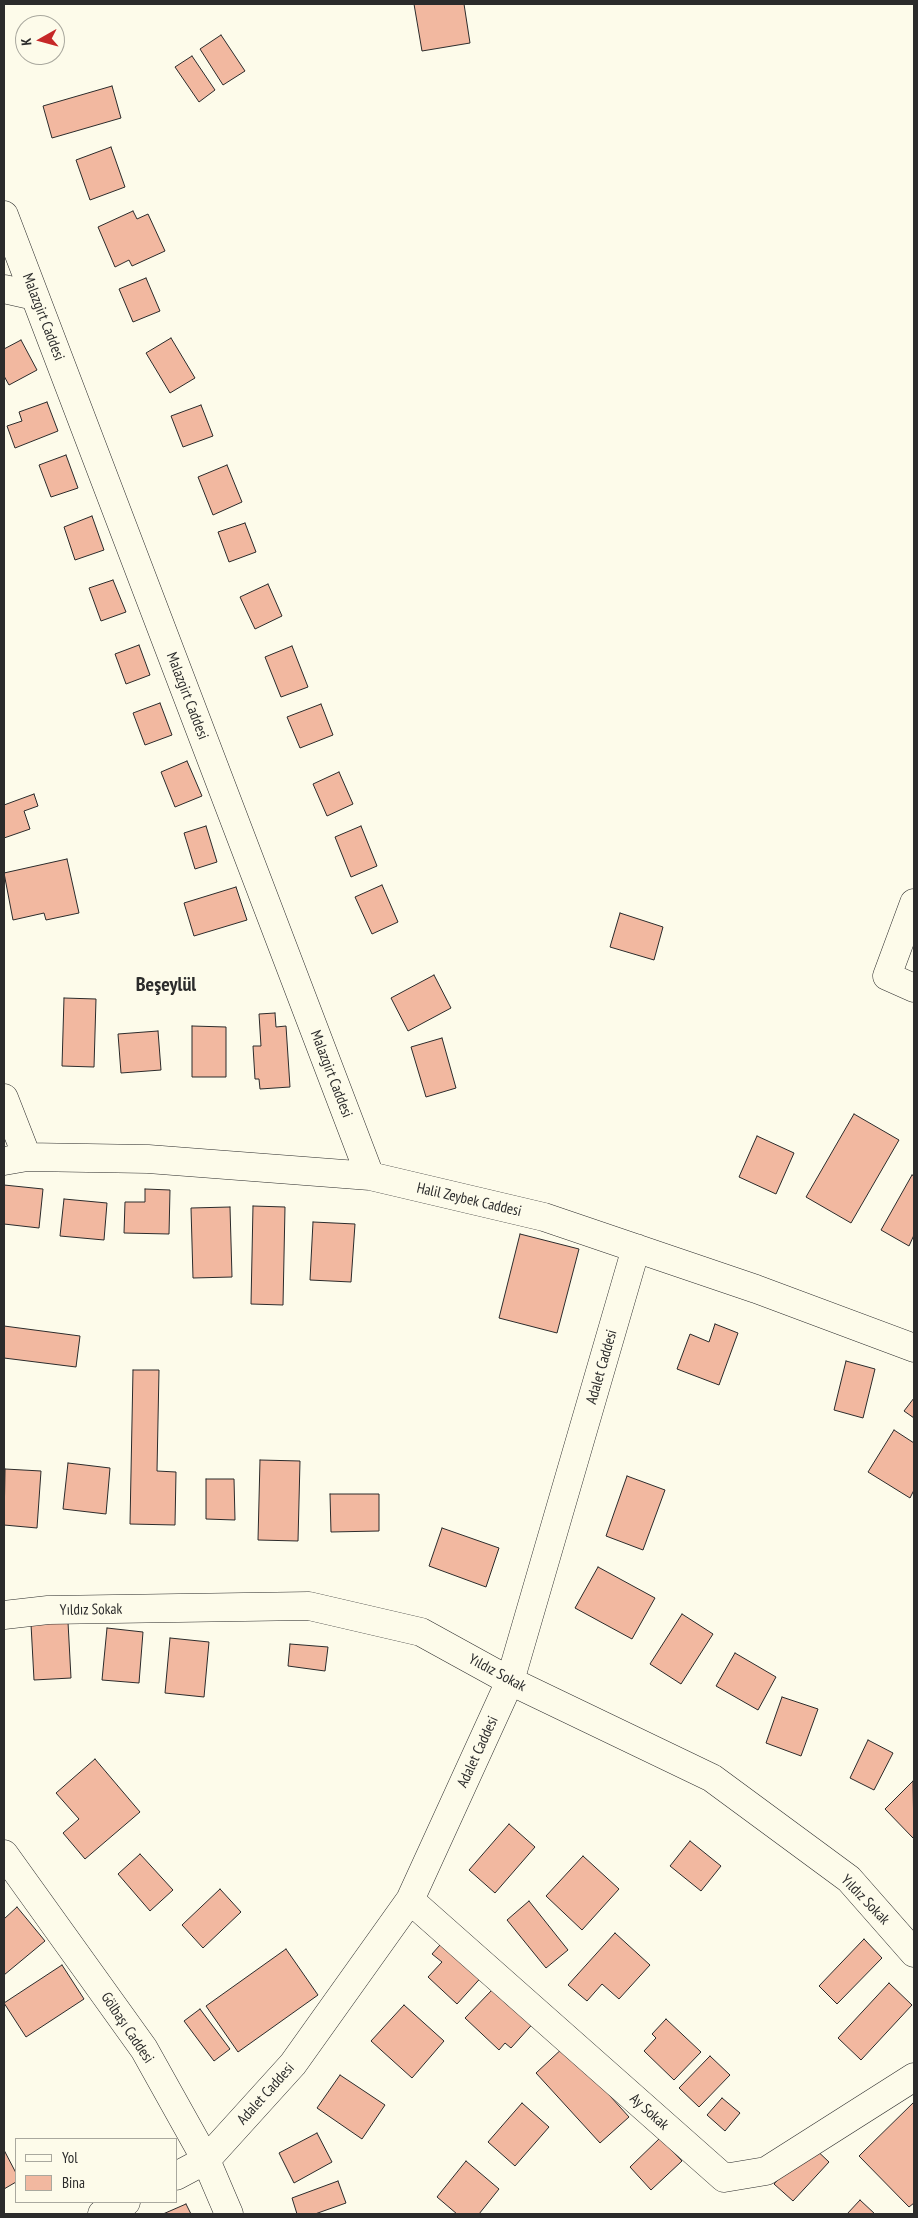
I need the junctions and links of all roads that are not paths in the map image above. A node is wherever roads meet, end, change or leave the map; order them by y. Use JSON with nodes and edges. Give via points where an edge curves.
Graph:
{"nodes":[{"id":1,"x":4,"y":215,"type":"edge"},
{"id":2,"x":4,"y":289,"type":"edge"},
{"id":3,"x":35,"y":296,"type":"junction"},
{"id":4,"x":914,"y":903,"type":"edge"},
{"id":5,"x":914,"y":988,"type":"edge"},
{"id":6,"x":4,"y":1098,"type":"edge"},
{"id":7,"x":15,"y":1159,"type":"edge"},
{"id":8,"x":370,"y":1176,"type":"junction"},
{"id":9,"x":636,"y":1248,"type":"junction"},
{"id":10,"x":914,"y":1348,"type":"edge"},
{"id":11,"x":4,"y":1615,"type":"edge"},
{"id":12,"x":510,"y":1681,"type":"junction"},
{"id":13,"x":4,"y":1854,"type":"edge"},
{"id":14,"x":410,"y":1900,"type":"junction"},
{"id":15,"x":914,"y":1953,"type":"edge"},
{"id":16,"x":914,"y":2077,"type":"edge"},
{"id":17,"x":206,"y":2160,"type":"junction"},
{"id":18,"x":178,"y":2175,"type":"edge"},
{"id":19,"x":124,"y":2203,"type":"edge"},
{"id":20,"x":102,"y":2214,"type":"edge"},
{"id":21,"x":229,"y":2214,"type":"edge"}],
"edges":[{"from":1,"to":3,"type":"street","name":"Malazgirt Caddesi"},
{"from":2,"to":3,"type":"street"},
{"from":3,"to":8,"type":"street","name":"Malazgirt Caddesi"},
{"from":4,"to":5,"type":"street","via":[[887,976]]},
{"from":6,"to":7,"type":"street"},
{"from":7,"to":8,"type":"street","name":"Halil Zeybek Caddesi","via":[[148,1159]]},
{"from":8,"to":9,"type":"street","name":"Halil Zeybek Caddesi","via":[[544,1217]]},
{"from":9,"to":10,"type":"street","name":"Halil Zeybek Caddesi"},
{"from":9,"to":12,"type":"street","name":"Adalet Caddesi"},
{"from":11,"to":12,"type":"street","name":"Yıldız Sokak","via":[[48,1610],[309,1606],[421,1632]]},
{"from":12,"to":14,"type":"street","name":"Adalet Caddesi"},
{"from":12,"to":15,"type":"street","name":"Yıldız Sokak","via":[[712,1778],[849,1879]]},
{"from":13,"to":17,"type":"street","name":"Gölbaşı Caddesi","via":[[144,2049]]},
{"from":14,"to":16,"type":"street","name":"Ay Sokak","via":[[724,2178],[766,2170]]},
{"from":14,"to":17,"type":"street","name":"Adalet Caddesi","via":[[293,2064]]},
{"from":17,"to":18,"type":"street","name":"Adalet Caddesi"},
{"from":17,"to":21,"type":"street","name":"Gölbaşı Caddesi"},
{"from":19,"to":20,"type":"street"}]}
